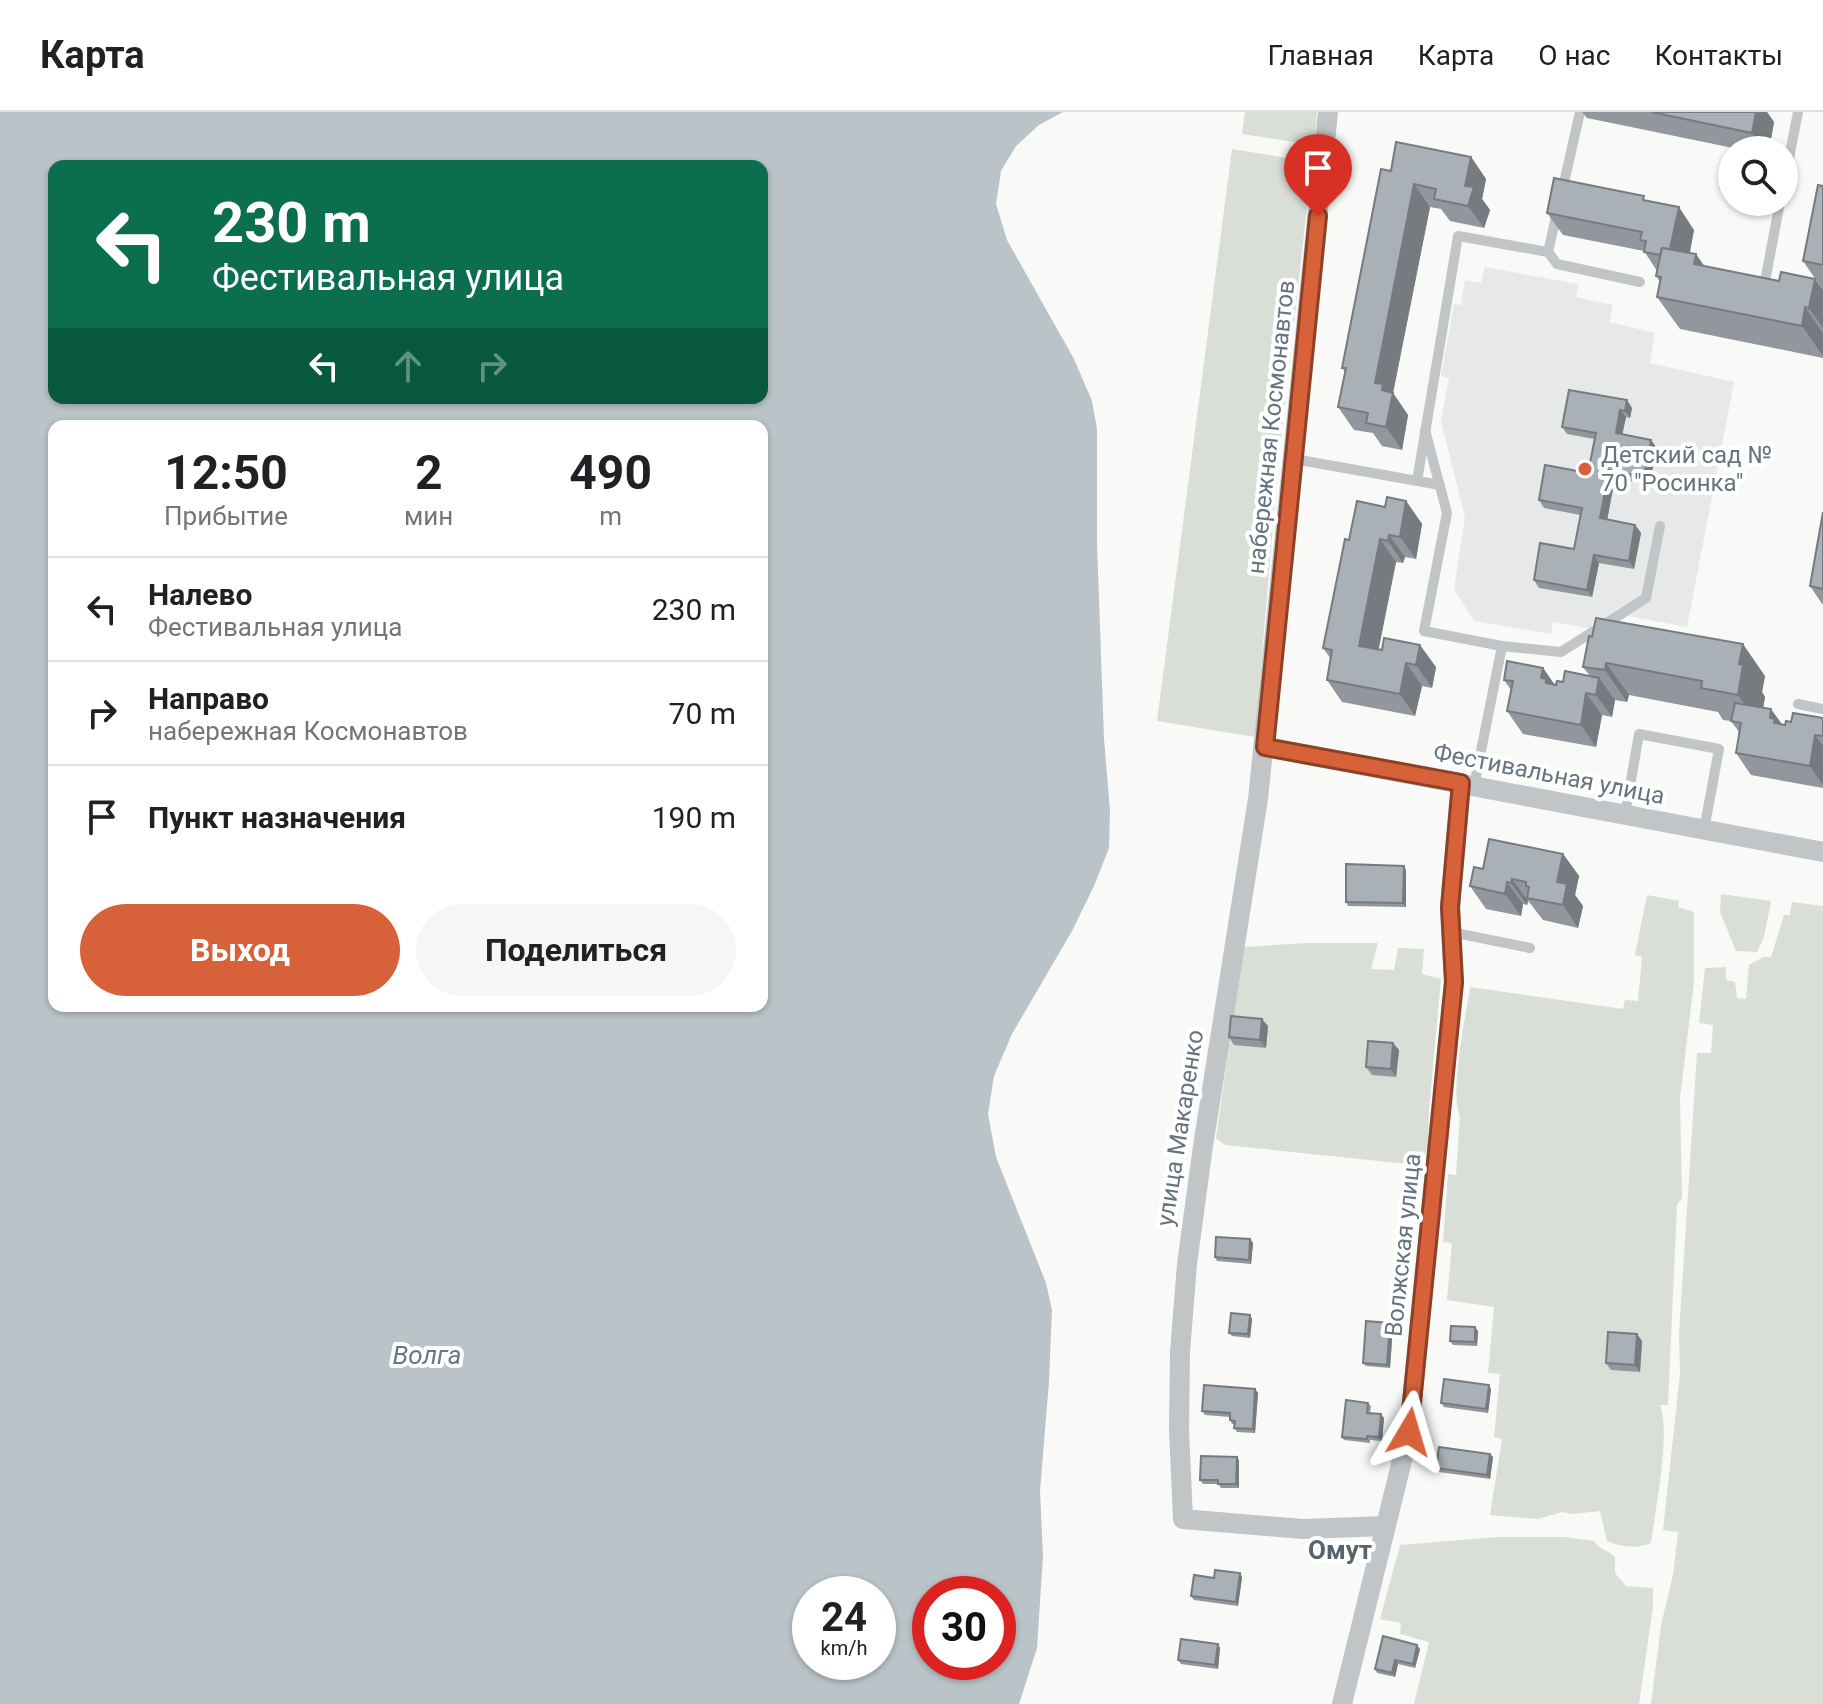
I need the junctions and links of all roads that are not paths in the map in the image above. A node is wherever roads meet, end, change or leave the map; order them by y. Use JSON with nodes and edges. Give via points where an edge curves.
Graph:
{"nodes":[{"id":1,"x":1328,"y":112,"type":"edge"},
{"id":2,"x":1580,"y":112,"type":"edge"},
{"id":3,"x":1798,"y":112,"type":"edge"},
{"id":4,"x":1793,"y":136,"type":"edge"},
{"id":5,"x":1777,"y":216,"type":"edge"},
{"id":6,"x":1548,"y":252,"type":"junction"},
{"id":7,"x":1640,"y":282,"type":"dead end"},
{"id":8,"x":1779,"y":290,"type":"edge"},
{"id":9,"x":1425,"y":430,"type":"junction"},
{"id":10,"x":1294,"y":459,"type":"junction"},
{"id":11,"x":1417,"y":481,"type":"junction"},
{"id":12,"x":1440,"y":485,"type":"junction"},
{"id":13,"x":1660,"y":526,"type":"dead end"},
{"id":14,"x":1502,"y":646,"type":"junction"},
{"id":15,"x":1798,"y":704,"type":"dead end"},
{"id":16,"x":1823,"y":709,"type":"edge"},
{"id":17,"x":1265,"y":747,"type":"junction"},
{"id":18,"x":1467,"y":785,"type":"junction"},
{"id":19,"x":1625,"y":815,"type":"junction"},
{"id":20,"x":1704,"y":830,"type":"junction"},
{"id":21,"x":1823,"y":852,"type":"edge"},
{"id":22,"x":1451,"y":932,"type":"junction"},
{"id":23,"x":1530,"y":948,"type":"dead end"},
{"id":24,"x":1386,"y":1526,"type":"junction"},
{"id":25,"x":1342,"y":1704,"type":"edge"}],
"edges":[{"from":1,"to":10,"type":"street","name":"набережная Космонавтов"},
{"from":2,"to":6,"type":"lane"},
{"from":3,"to":4,"type":"lane"},
{"from":5,"to":8,"type":"lane","via":[[1764,287]]},
{"from":6,"to":7,"type":"lane","via":[[1557,264]]},
{"from":6,"to":9,"type":"lane","via":[[1458,236]]},
{"from":9,"to":11,"type":"lane"},
{"from":9,"to":12,"type":"lane"},
{"from":10,"to":11,"type":"lane"},
{"from":10,"to":17,"type":"street","name":"набережная Космонавтов"},
{"from":11,"to":12,"type":"lane"},
{"from":12,"to":14,"type":"lane","via":[[1447,513],[1424,631]]},
{"from":13,"to":14,"type":"lane","via":[[1646,598],[1561,652]]},
{"from":14,"to":18,"type":"lane"},
{"from":15,"to":16,"type":"lane"},
{"from":17,"to":18,"type":"street","name":"Фестивальная улица"},
{"from":17,"to":24,"type":"street","name":"улица Макаренко","via":[[1187,1264],[1179,1414],[1183,1519],[1303,1529]]},
{"from":18,"to":19,"type":"street","name":"Фестивальная улица"},
{"from":18,"to":22,"type":"street","name":"Волжская улица"},
{"from":19,"to":20,"type":"street","name":"Фестивальная улица"},
{"from":19,"to":20,"type":"lane","via":[[1639,734],[1719,749]]},
{"from":20,"to":21,"type":"street","name":"Фестивальная улица"},
{"from":22,"to":23,"type":"lane"},
{"from":22,"to":24,"type":"street","name":"Волжская улица","via":[[1454,982],[1417,1365],[1409,1432]]},
{"from":24,"to":25,"type":"street","name":"Волжская улица"}]}
